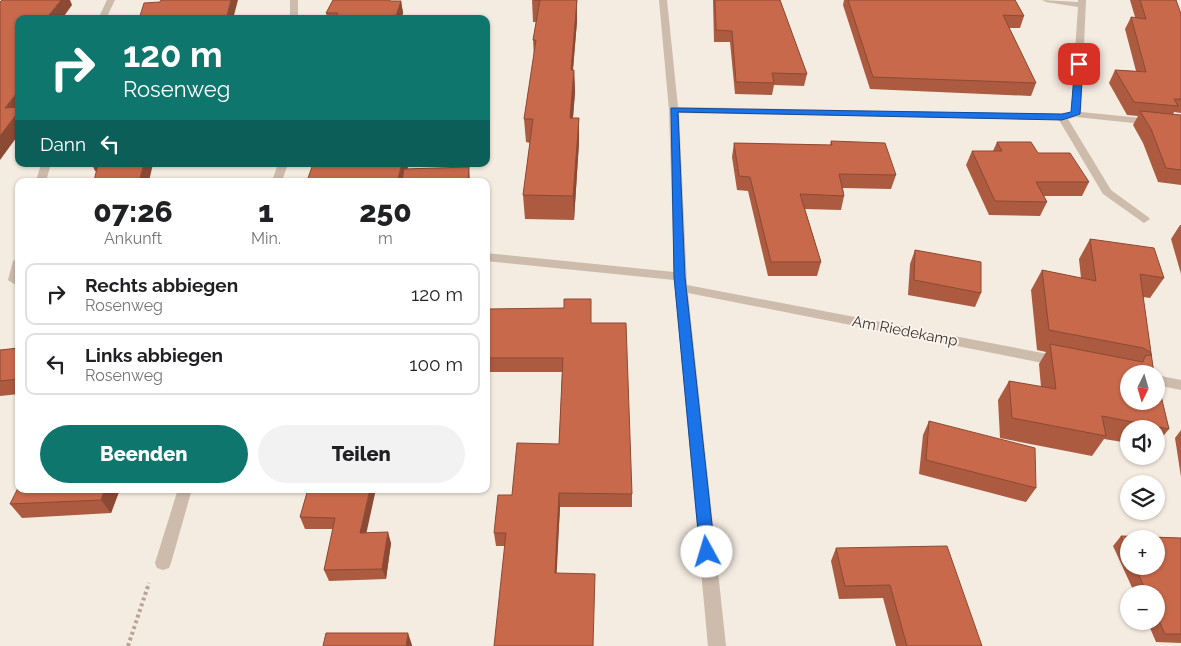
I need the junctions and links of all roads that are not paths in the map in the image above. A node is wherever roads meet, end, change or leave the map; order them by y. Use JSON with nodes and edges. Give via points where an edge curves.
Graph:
{"nodes":[{"id":1,"x":111,"y":0,"type":"edge"},
{"id":2,"x":294,"y":0,"type":"edge"},
{"id":3,"x":663,"y":0,"type":"edge"},
{"id":4,"x":1046,"y":0,"type":"edge"},
{"id":5,"x":1082,"y":3,"type":"edge"},
{"id":6,"x":104,"y":15,"type":"edge"},
{"id":7,"x":294,"y":15,"type":"edge"},
{"id":8,"x":674,"y":110,"type":"junction"},
{"id":9,"x":1076,"y":114,"type":"junction"},
{"id":10,"x":1062,"y":117,"type":"junction"},
{"id":11,"x":1181,"y":125,"type":"edge"},
{"id":12,"x":1144,"y":219,"type":"dead end"},
{"id":13,"x":490,"y":258,"type":"edge"},
{"id":14,"x":15,"y":279,"type":"edge"},
{"id":15,"x":0,"y":281,"type":"edge"},
{"id":16,"x":680,"y":282,"type":"junction"},
{"id":17,"x":1070,"y":363,"type":"edge"},
{"id":18,"x":1165,"y":382,"type":"edge"},
{"id":19,"x":1181,"y":385,"type":"edge"},
{"id":20,"x":184,"y":493,"type":"edge"},
{"id":21,"x":163,"y":563,"type":"road end"},
{"id":22,"x":717,"y":646,"type":"edge"}],
"edges":[{"from":1,"to":6,"type":"street"},
{"from":2,"to":7,"type":"street"},
{"from":3,"to":8,"type":"street"},
{"from":4,"to":5,"type":"street"},
{"from":5,"to":9,"type":"street"},
{"from":8,"to":10,"type":"street"},
{"from":8,"to":16,"type":"street"},
{"from":9,"to":10,"type":"street"},
{"from":9,"to":11,"type":"street"},
{"from":10,"to":12,"type":"street","via":[[1107,192]]},
{"from":13,"to":16,"type":"street","name":"Am Riedekamp"},
{"from":14,"to":15,"type":"street"},
{"from":16,"to":17,"type":"street","name":"Am Riedekamp"},
{"from":16,"to":22,"type":"street"},
{"from":18,"to":19,"type":"street"},
{"from":20,"to":21,"type":"street"}]}
